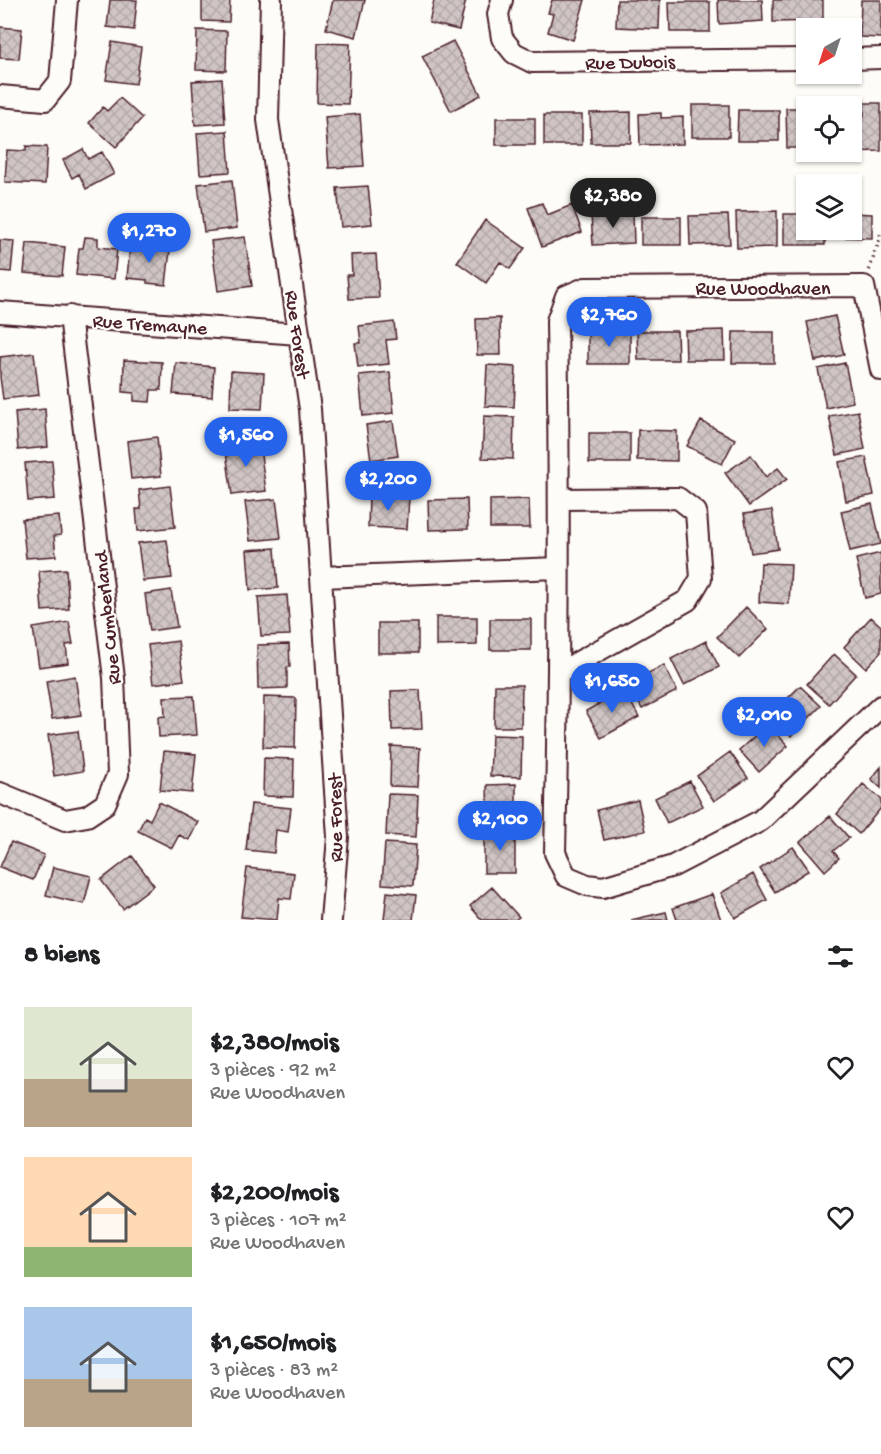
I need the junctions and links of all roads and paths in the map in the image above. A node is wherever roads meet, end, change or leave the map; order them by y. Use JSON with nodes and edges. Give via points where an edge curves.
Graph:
{"nodes":[{"id":1,"x":68,"y":0,"type":"edge"},
{"id":2,"x":271,"y":0,"type":"edge"},
{"id":3,"x":502,"y":0,"type":"edge"},
{"id":4,"x":881,"y":58,"type":"edge"},
{"id":5,"x":796,"y":59,"type":"edge"},
{"id":6,"x":862,"y":59,"type":"edge"},
{"id":7,"x":0,"y":96,"type":"edge"},
{"id":8,"x":0,"y":312,"type":"edge"},
{"id":9,"x":70,"y":316,"type":"junction"},
{"id":10,"x":299,"y":334,"type":"junction"},
{"id":11,"x":881,"y":370,"type":"edge"},
{"id":12,"x":560,"y":499,"type":"junction"},
{"id":13,"x":558,"y":568,"type":"junction"},
{"id":14,"x":321,"y":577,"type":"junction"},
{"id":15,"x":559,"y":673,"type":"junction"},
{"id":16,"x":881,"y":706,"type":"edge"},
{"id":17,"x":0,"y":793,"type":"edge"},
{"id":18,"x":331,"y":920,"type":"edge"}],
"edges":[{"from":1,"to":7,"type":"street","via":[[60,81],[45,100]]},
{"from":2,"to":10,"type":"street","name":"Rue Forest","via":[[268,120]]},
{"from":3,"to":5,"type":"street","name":"Rue Dubois","via":[[498,14],[502,38],[514,53],[532,62]]},
{"from":4,"to":6,"type":"street"},
{"from":8,"to":9,"type":"street","name":"Rue Tremayne"},
{"from":9,"to":10,"type":"street","name":"Rue Tremayne"},
{"from":9,"to":17,"type":"street","name":"Rue Cumberland","via":[[114,678],[118,774],[105,804],[87,816],[65,820]]},
{"from":10,"to":14,"type":"street","name":"Rue Forest","via":[[310,409]]},
{"from":11,"to":12,"type":"street","name":"Rue Woodhaven","via":[[864,286],[585,288],[566,296],[557,321]]},
{"from":12,"to":13,"type":"street","name":"Rue Woodhaven"},
{"from":12,"to":15,"type":"street","via":[[678,498],[696,512],[701,578],[688,600]]},
{"from":13,"to":14,"type":"street"},
{"from":13,"to":15,"type":"street","name":"Rue Woodhaven"},
{"from":14,"to":18,"type":"street","name":"Rue Forest","via":[[338,837]]},
{"from":15,"to":16,"type":"street","name":"Rue Woodhaven","via":[[555,853],[566,876],[603,887],[673,866],[760,821]]}]}
